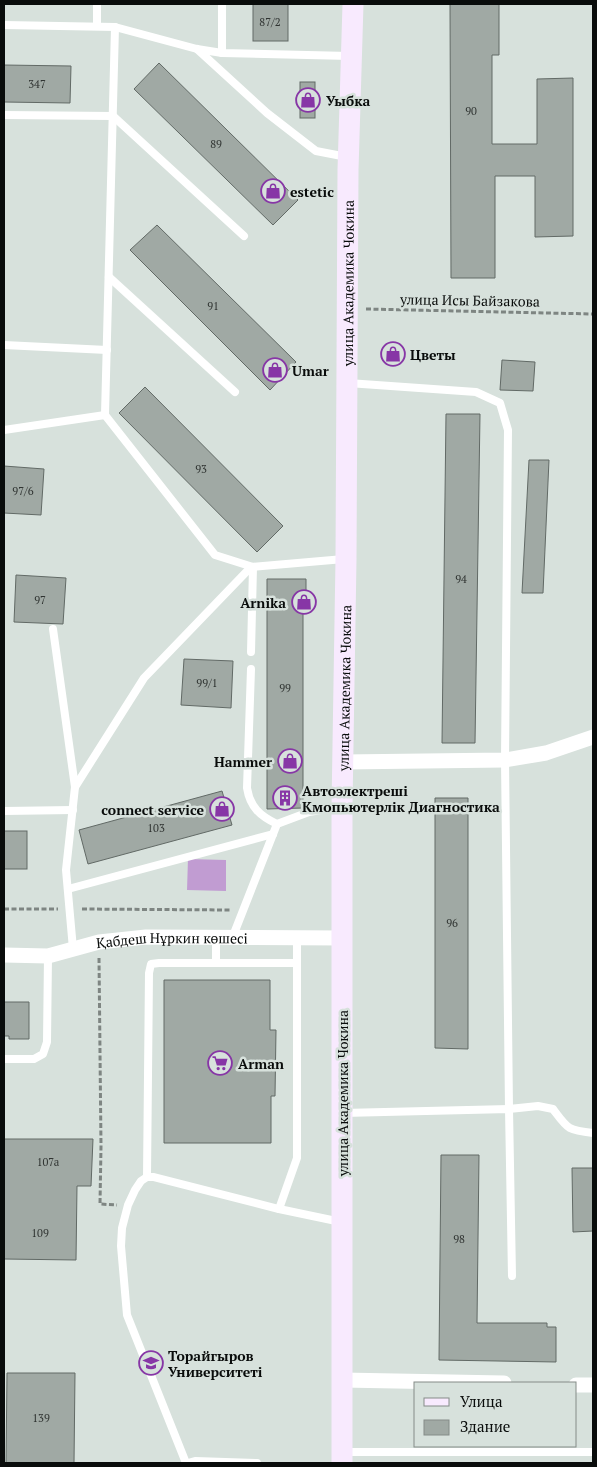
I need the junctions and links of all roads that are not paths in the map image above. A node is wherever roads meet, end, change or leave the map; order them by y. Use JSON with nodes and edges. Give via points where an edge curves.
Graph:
{"nodes":[{"id":1,"x":97,"y":4,"type":"edge"},
{"id":2,"x":222,"y":4,"type":"edge"},
{"id":3,"x":353,"y":4,"type":"edge"},
{"id":4,"x":4,"y":25,"type":"edge"},
{"id":5,"x":97,"y":26,"type":"junction"},
{"id":6,"x":114,"y":26,"type":"junction"},
{"id":7,"x":197,"y":49,"type":"junction"},
{"id":8,"x":222,"y":53,"type":"junction"},
{"id":9,"x":352,"y":56,"type":"junction"},
{"id":10,"x":4,"y":115,"type":"edge"},
{"id":11,"x":112,"y":116,"type":"junction"},
{"id":12,"x":349,"y":157,"type":"junction"},
{"id":13,"x":244,"y":236,"type":"dead end"},
{"id":14,"x":109,"y":277,"type":"junction"},
{"id":15,"x":4,"y":345,"type":"edge"},
{"id":16,"x":107,"y":350,"type":"junction"},
{"id":17,"x":346,"y":383,"type":"junction"},
{"id":18,"x":235,"y":392,"type":"dead end"},
{"id":19,"x":105,"y":415,"type":"junction"},
{"id":20,"x":4,"y":430,"type":"edge"},
{"id":21,"x":346,"y":559,"type":"junction"},
{"id":22,"x":253,"y":567,"type":"junction"},
{"id":23,"x":53,"y":629,"type":"dead end"},
{"id":24,"x":251,"y":652,"type":"dead end"},
{"id":25,"x":251,"y":669,"type":"dead end"},
{"id":26,"x":593,"y":737,"type":"edge"},
{"id":27,"x":505,"y":760,"type":"junction"},
{"id":28,"x":343,"y":762,"type":"junction"},
{"id":29,"x":75,"y":787,"type":"junction"},
{"id":30,"x":342,"y":807,"type":"junction"},
{"id":31,"x":73,"y":810,"type":"junction"},
{"id":32,"x":4,"y":811,"type":"edge"},
{"id":33,"x":277,"y":824,"type":"junction"},
{"id":34,"x":273,"y":834,"type":"junction"},
{"id":35,"x":68,"y":889,"type":"junction"},
{"id":36,"x":233,"y":936,"type":"junction"},
{"id":37,"x":216,"y":937,"type":"junction"},
{"id":38,"x":297,"y":938,"type":"junction"},
{"id":39,"x":342,"y":938,"type":"junction"},
{"id":40,"x":73,"y":949,"type":"junction"},
{"id":41,"x":4,"y":955,"type":"edge"},
{"id":42,"x":48,"y":956,"type":"junction"},
{"id":43,"x":216,"y":963,"type":"junction"},
{"id":44,"x":296,"y":963,"type":"junction"},
{"id":45,"x":4,"y":1058,"type":"edge"},
{"id":46,"x":509,"y":1110,"type":"junction"},
{"id":47,"x":343,"y":1113,"type":"junction"},
{"id":48,"x":593,"y":1133,"type":"edge"},
{"id":49,"x":147,"y":1177,"type":"junction"},
{"id":50,"x":279,"y":1208,"type":"junction"},
{"id":51,"x":341,"y":1222,"type":"junction"},
{"id":52,"x":512,"y":1276,"type":"dead end"},
{"id":53,"x":342,"y":1380,"type":"junction"},
{"id":54,"x":450,"y":1382,"type":"edge"},
{"id":55,"x":577,"y":1385,"type":"edge"},
{"id":56,"x":593,"y":1385,"type":"edge"},
{"id":57,"x":593,"y":1452,"type":"edge"},
{"id":58,"x":342,"y":1458,"type":"edge"},
{"id":59,"x":187,"y":1463,"type":"edge"},
{"id":60,"x":257,"y":1463,"type":"edge"}],
"edges":[{"from":1,"to":5,"type":"lane"},
{"from":2,"to":8,"type":"lane"},
{"from":3,"to":9,"type":"main road","name":"улица Академика Чокина"},
{"from":4,"to":5,"type":"lane"},
{"from":5,"to":6,"type":"lane"},
{"from":6,"to":7,"type":"lane"},
{"from":6,"to":11,"type":"lane"},
{"from":7,"to":8,"type":"lane"},
{"from":7,"to":12,"type":"lane","via":[[266,113],[316,151]]},
{"from":8,"to":9,"type":"lane"},
{"from":9,"to":12,"type":"main road","name":"улица Академика Чокина"},
{"from":10,"to":11,"type":"lane"},
{"from":11,"to":13,"type":"lane"},
{"from":11,"to":14,"type":"lane"},
{"from":12,"to":17,"type":"main road","name":"улица Академика Чокина"},
{"from":14,"to":16,"type":"lane"},
{"from":14,"to":18,"type":"lane"},
{"from":15,"to":16,"type":"lane"},
{"from":16,"to":19,"type":"lane"},
{"from":17,"to":21,"type":"main road","name":"улица Академика Чокина"},
{"from":17,"to":27,"type":"lane","via":[[476,392],[500,403],[508,430]]},
{"from":19,"to":20,"type":"lane"},
{"from":19,"to":22,"type":"lane","via":[[215,555]]},
{"from":21,"to":22,"type":"lane"},
{"from":21,"to":28,"type":"main road","name":"улица Академика Чокина"},
{"from":22,"to":24,"type":"lane"},
{"from":22,"to":29,"type":"lane","via":[[144,678]]},
{"from":23,"to":29,"type":"lane"},
{"from":25,"to":33,"type":"lane","via":[[248,799],[264,818]]},
{"from":26,"to":27,"type":"street","via":[[546,753]]},
{"from":27,"to":28,"type":"street"},
{"from":27,"to":46,"type":"lane"},
{"from":28,"to":30,"type":"main road","name":"улица Академика Чокина"},
{"from":29,"to":31,"type":"lane"},
{"from":30,"to":33,"type":"lane","via":[[309,812]]},
{"from":30,"to":39,"type":"main road","name":"улица Академика Чокина"},
{"from":31,"to":32,"type":"lane"},
{"from":31,"to":35,"type":"lane","via":[[66,870]]},
{"from":33,"to":34,"type":"lane"},
{"from":34,"to":35,"type":"lane"},
{"from":34,"to":36,"type":"lane"},
{"from":35,"to":40,"type":"lane"},
{"from":36,"to":37,"type":"street","name":"Қабдеш Нұркин көшесі"},
{"from":36,"to":38,"type":"street","name":"Қабдеш Нұркин көшесі"},
{"from":37,"to":40,"type":"street","name":"Қабдеш Нұркин көшесі","via":[[146,937],[99,942]]},
{"from":37,"to":43,"type":"lane"},
{"from":38,"to":39,"type":"street","name":"Қабдеш Нұркин көшесі"},
{"from":38,"to":44,"type":"lane"},
{"from":39,"to":47,"type":"main road","name":"улица Академика Чокина"},
{"from":40,"to":42,"type":"street","name":"Қабдеш Нұркин көшесі"},
{"from":41,"to":42,"type":"street","name":"Қабдеш Нұркин көшесі"},
{"from":42,"to":45,"type":"lane","via":[[48,1042],[43,1054],[34,1059]]},
{"from":43,"to":44,"type":"lane"},
{"from":43,"to":49,"type":"lane","via":[[152,964],[149,973]]},
{"from":44,"to":50,"type":"lane","via":[[297,1158]]},
{"from":46,"to":47,"type":"lane"},
{"from":46,"to":48,"type":"lane","via":[[538,1106],[553,1109],[566,1127]]},
{"from":46,"to":52,"type":"lane"},
{"from":47,"to":51,"type":"main road","name":"улица Академика Чокина"},
{"from":49,"to":50,"type":"lane"},
{"from":49,"to":59,"type":"lane","via":[[141,1181],[128,1205],[122,1228],[127,1315]]},
{"from":50,"to":51,"type":"lane"},
{"from":51,"to":53,"type":"main road","name":"улица Академика Чокина"},
{"from":53,"to":54,"type":"street"},
{"from":53,"to":58,"type":"main road","name":"улица Академика Чокина"},
{"from":55,"to":56,"type":"street"},
{"from":57,"to":58,"type":"lane"},
{"from":59,"to":60,"type":"lane"}]}
